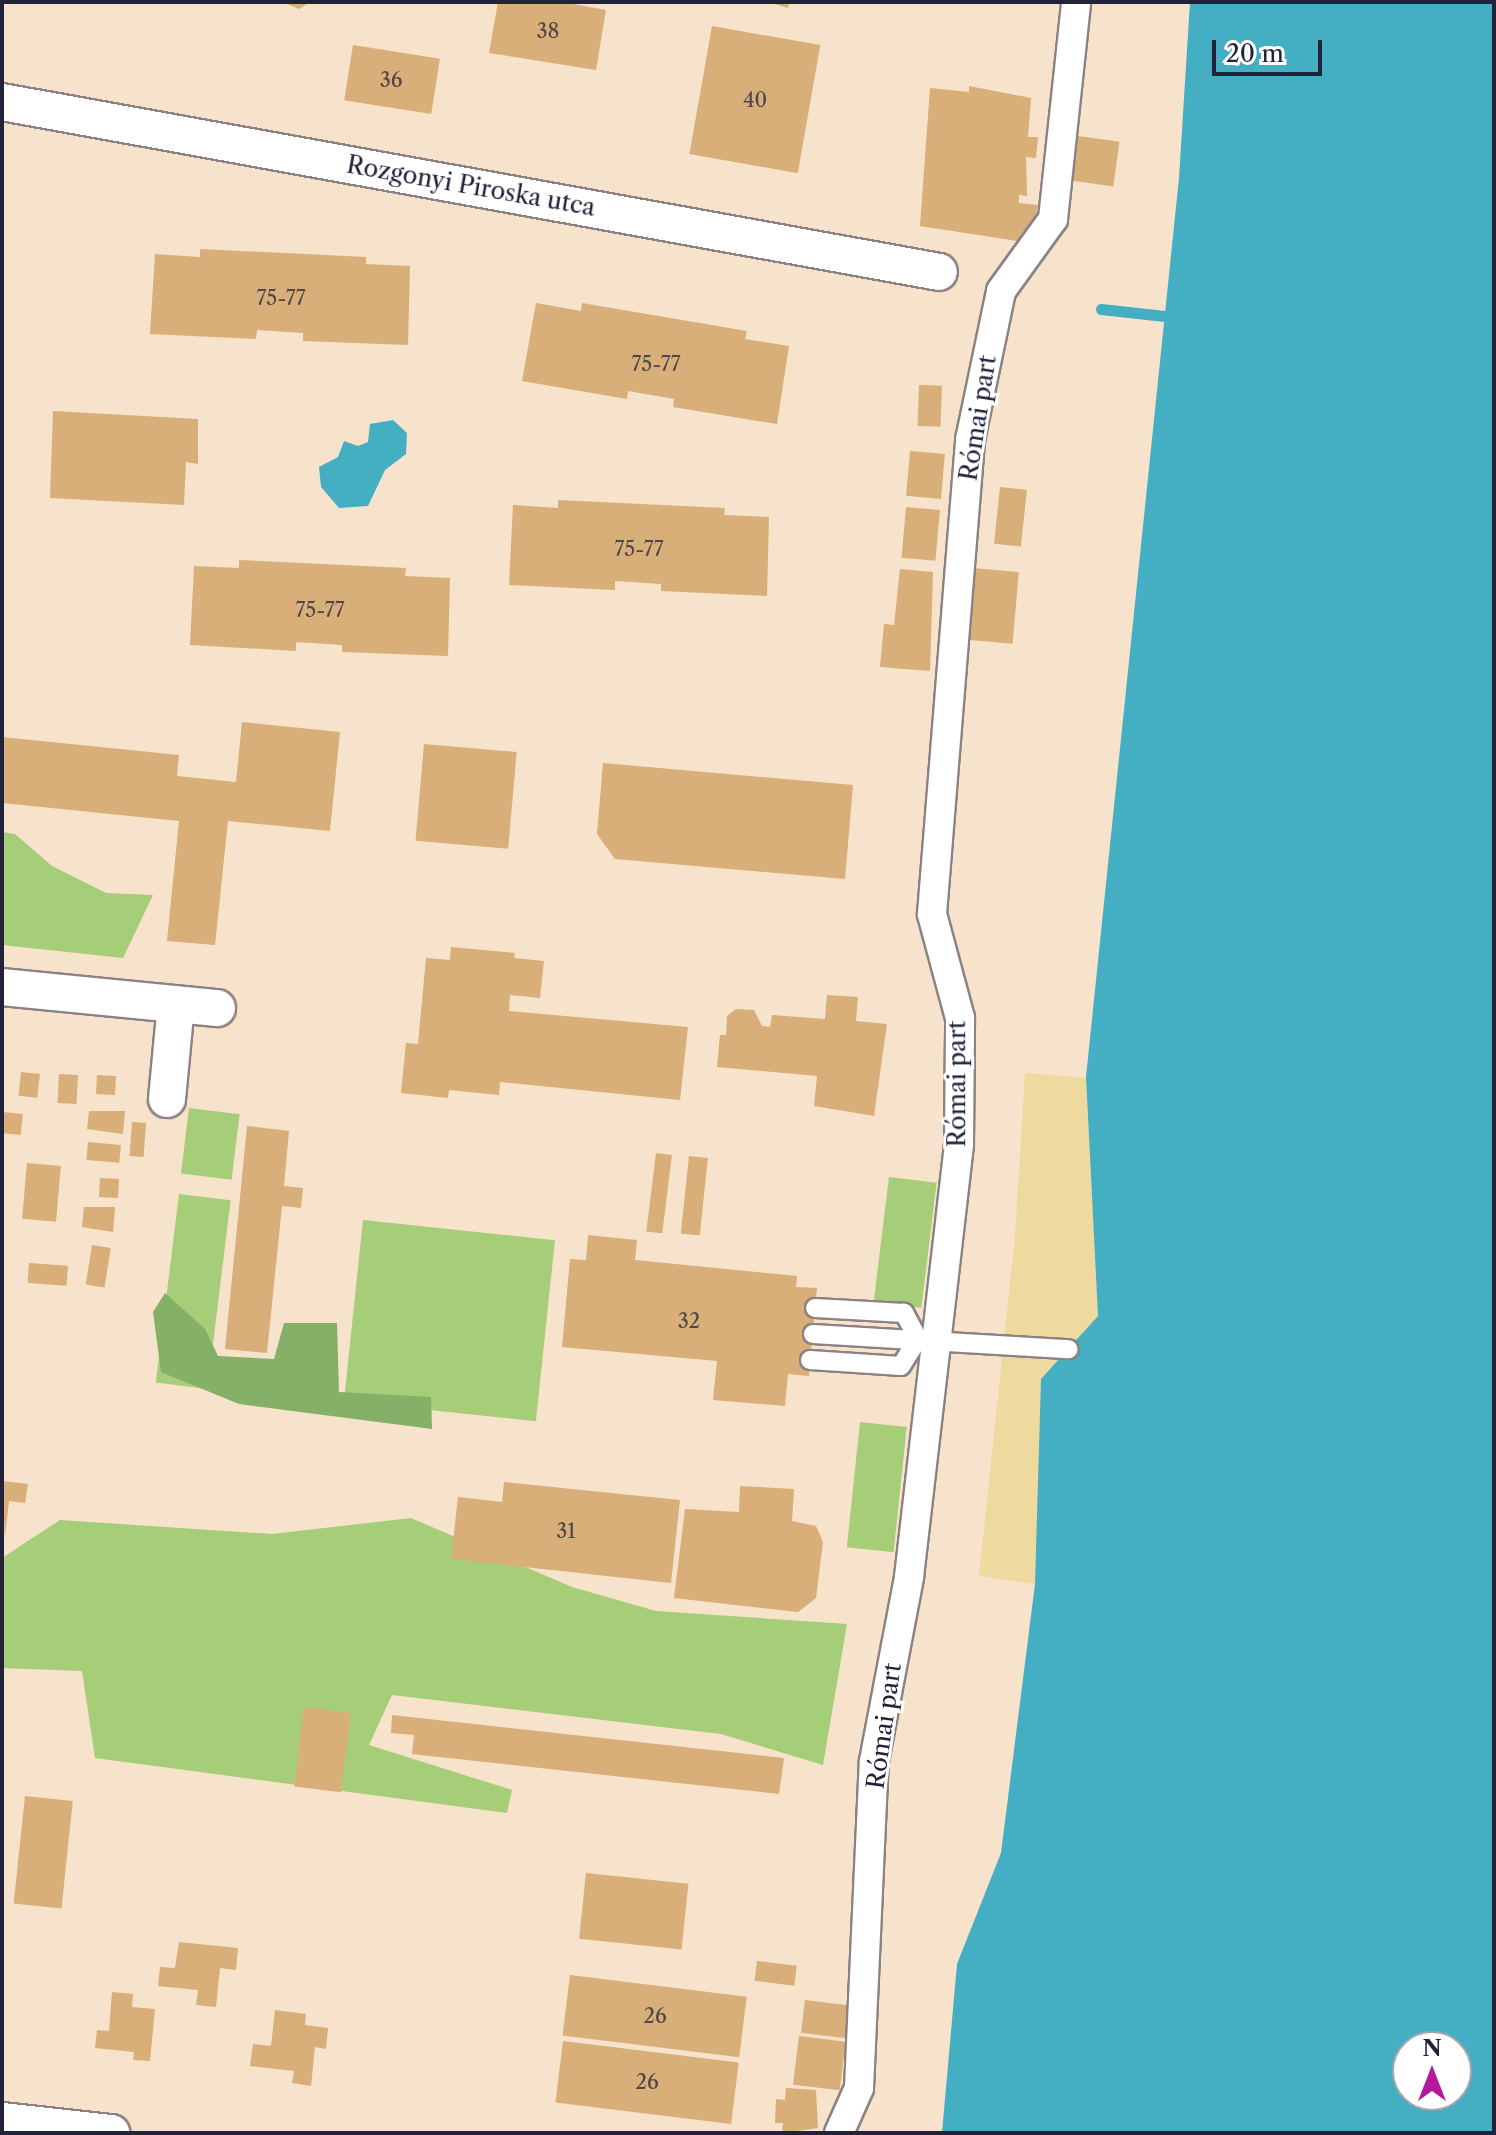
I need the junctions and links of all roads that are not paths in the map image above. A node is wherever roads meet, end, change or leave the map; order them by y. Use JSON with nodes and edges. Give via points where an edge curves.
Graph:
{"nodes":[{"id":1,"x":1076,"y":2,"type":"edge"},
{"id":2,"x":2,"y":102,"type":"edge"},
{"id":3,"x":939,"y":272,"type":"dead end"},
{"id":4,"x":2,"y":987,"type":"edge"},
{"id":5,"x":176,"y":1004,"type":"junction"},
{"id":6,"x":217,"y":1008,"type":"dead end"},
{"id":7,"x":167,"y":1099,"type":"dead end"},
{"id":8,"x":815,"y":1308,"type":"dead end"},
{"id":9,"x":813,"y":1334,"type":"dead end"},
{"id":10,"x":832,"y":1342,"type":"dead end"},
{"id":11,"x":927,"y":1344,"type":"junction"},
{"id":12,"x":1065,"y":1353,"type":"dead end"},
{"id":13,"x":810,"y":1360,"type":"dead end"},
{"id":14,"x":2,"y":2121,"type":"edge"},
{"id":15,"x":111,"y":2133,"type":"edge"},
{"id":16,"x":839,"y":2133,"type":"edge"}],
"edges":[{"from":1,"to":11,"type":"street","name":"Római part","via":[[1053,219],[1001,291],[970,440],[932,914],[960,1018],[959,1144]]},
{"from":2,"to":3,"type":"street","name":"Rozgonyi Piroska utca"},
{"from":4,"to":5,"type":"street"},
{"from":5,"to":6,"type":"street"},
{"from":5,"to":7,"type":"street"},
{"from":8,"to":11,"type":"lane","via":[[904,1313]]},
{"from":9,"to":11,"type":"lane"},
{"from":10,"to":11,"type":"lane"},
{"from":11,"to":12,"type":"lane"},
{"from":11,"to":13,"type":"lane","via":[[901,1366]]},
{"from":11,"to":16,"type":"street","name":"Római part","via":[[909,1577],[874,1761],[859,2088]]},
{"from":14,"to":15,"type":"street"}]}
